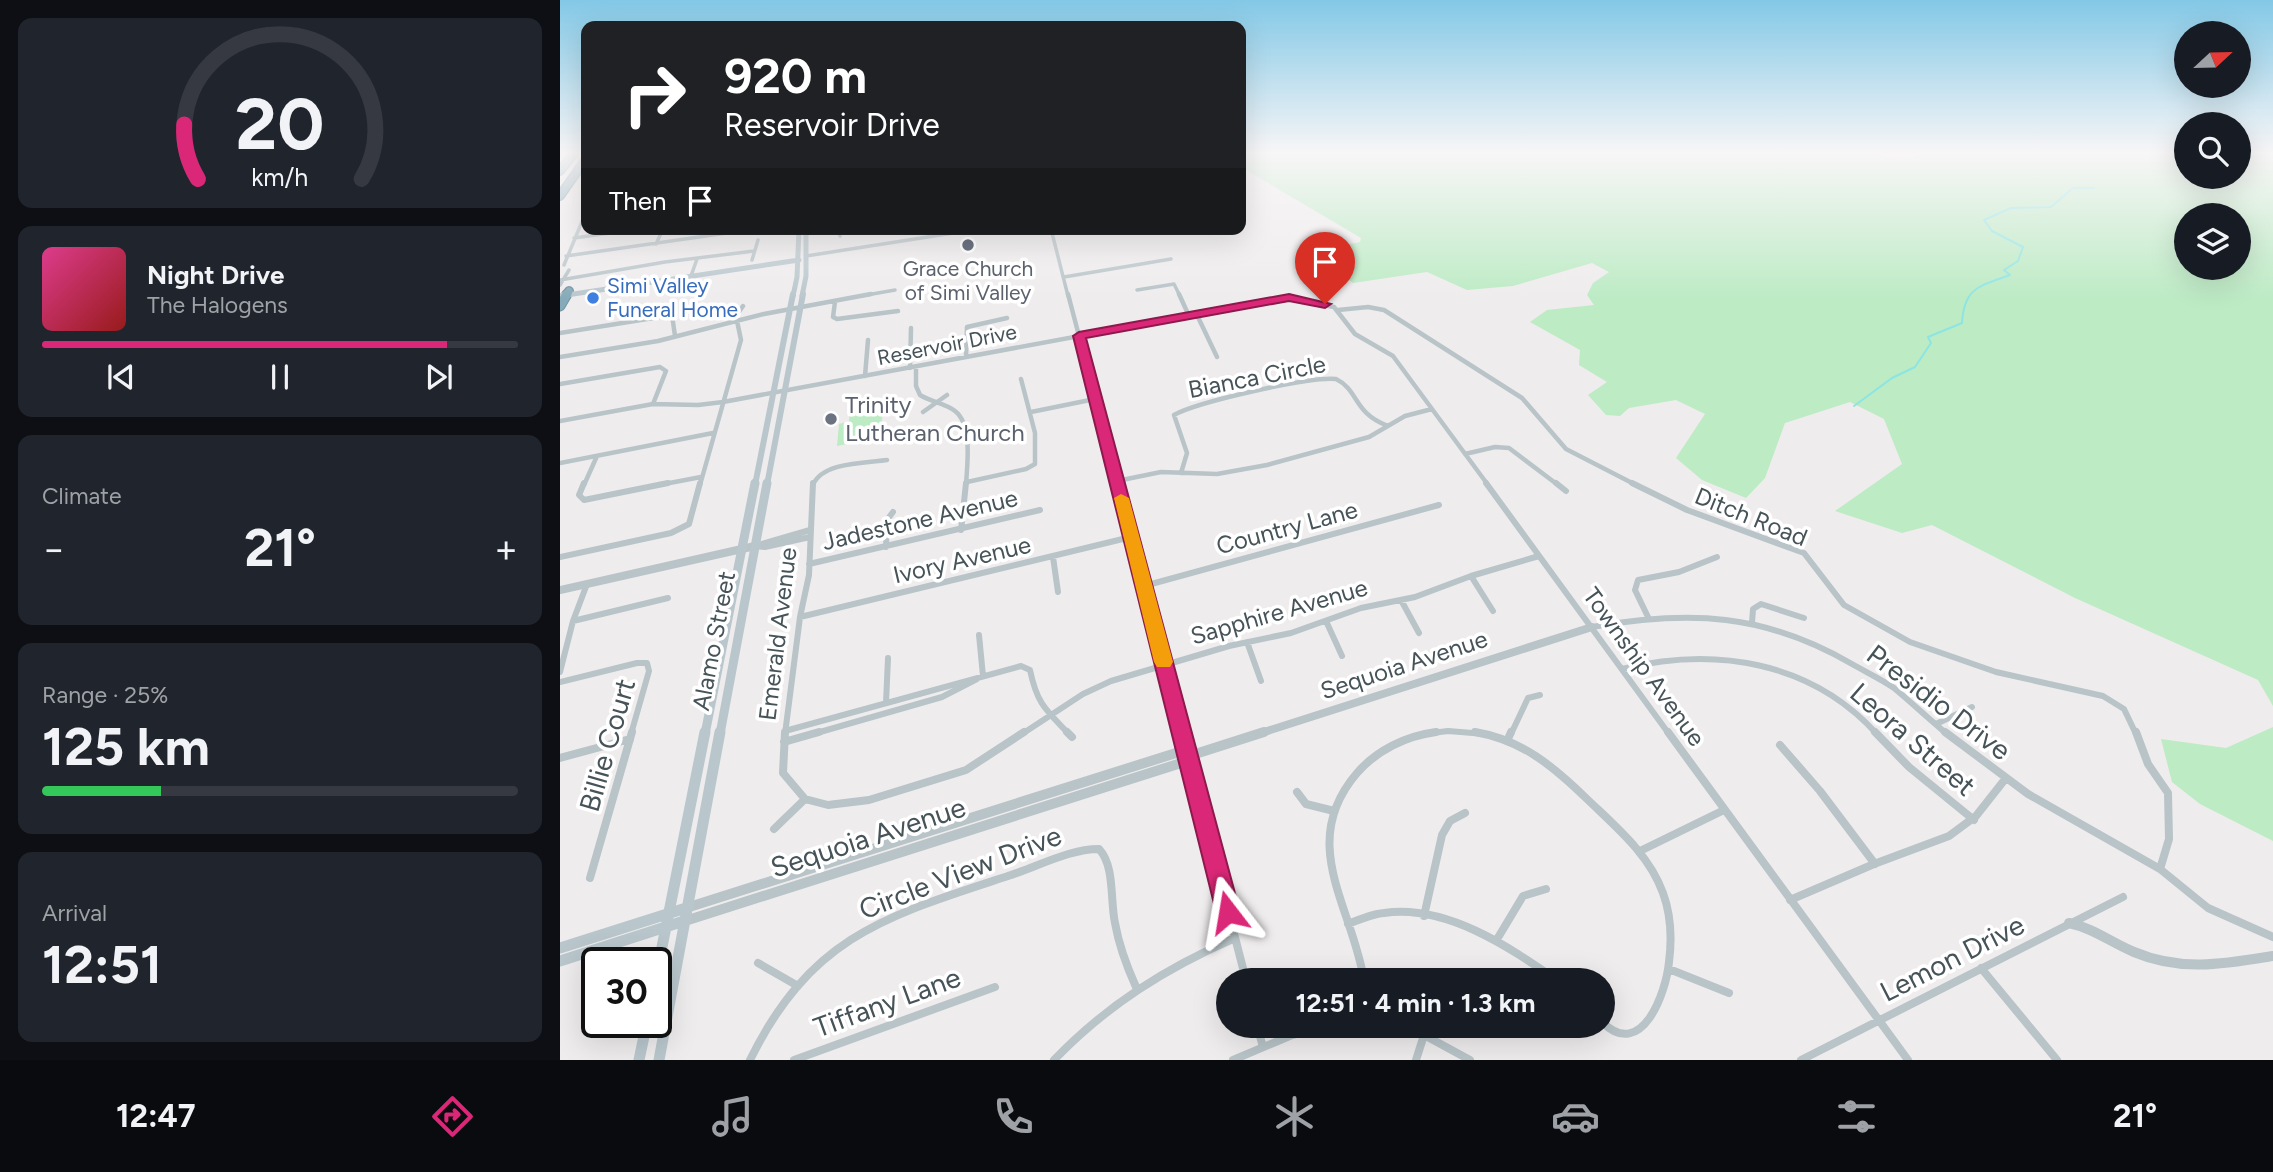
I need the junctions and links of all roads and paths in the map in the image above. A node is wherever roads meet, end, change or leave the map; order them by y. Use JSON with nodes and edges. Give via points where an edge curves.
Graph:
{"nodes":[{"id":1,"x":581,"y":225,"type":"edge"},
{"id":2,"x":596,"y":235,"type":"edge"},
{"id":3,"x":660,"y":235,"type":"edge"},
{"id":4,"x":715,"y":235,"type":"edge"},
{"id":5,"x":799,"y":235,"type":"edge"},
{"id":6,"x":806,"y":235,"type":"edge"},
{"id":7,"x":935,"y":235,"type":"edge"},
{"id":8,"x":1053,"y":235,"type":"edge"},
{"id":9,"x":574,"y":238,"type":"junction"},
{"id":10,"x":758,"y":240,"type":"dead end"},
{"id":11,"x":656,"y":244,"type":"junction"},
{"id":12,"x":880,"y":244,"type":"joint"},
{"id":13,"x":754,"y":251,"type":"junction"},
{"id":14,"x":566,"y":256,"type":"junction"},
{"id":15,"x":806,"y":257,"type":"junction"},
{"id":16,"x":797,"y":258,"type":"junction"},
{"id":17,"x":697,"y":259,"type":"junction"},
{"id":18,"x":1171,"y":259,"type":"dead end"},
{"id":19,"x":752,"y":260,"type":"dead end"},
{"id":20,"x":564,"y":265,"type":"dead end"},
{"id":21,"x":569,"y":270,"type":"dead end"},
{"id":22,"x":692,"y":274,"type":"junction"},
{"id":23,"x":1064,"y":277,"type":"junction"},
{"id":24,"x":561,"y":282,"type":"edge"},
{"id":25,"x":895,"y":290,"type":"dead end"},
{"id":26,"x":1138,"y":290,"type":"dead end"},
{"id":27,"x":564,"y":294,"type":"edge"},
{"id":28,"x":835,"y":302,"type":"junction"},
{"id":29,"x":560,"y":306,"type":"edge"},
{"id":30,"x":743,"y":306,"type":"dead end"},
{"id":31,"x":800,"y":308,"type":"junction"},
{"id":32,"x":790,"y":309,"type":"junction"},
{"id":33,"x":1338,"y":310,"type":"junction"},
{"id":34,"x":898,"y":311,"type":"dead end"},
{"id":35,"x":1197,"y":315,"type":"junction"},
{"id":36,"x":1189,"y":316,"type":"junction"},
{"id":37,"x":1007,"y":318,"type":"dead end"},
{"id":38,"x":737,"y":320,"type":"junction"},
{"id":39,"x":911,"y":328,"type":"dead end"},
{"id":40,"x":560,"y":332,"type":"edge"},
{"id":41,"x":675,"y":336,"type":"junction"},
{"id":42,"x":1079,"y":336,"type":"junction"},
{"id":43,"x":868,"y":340,"type":"dead end"},
{"id":44,"x":560,"y":357,"type":"edge"},
{"id":45,"x":966,"y":357,"type":"junction"},
{"id":46,"x":1217,"y":357,"type":"dead end"},
{"id":47,"x":913,"y":367,"type":"junction"},
{"id":48,"x":865,"y":376,"type":"junction"},
{"id":49,"x":1021,"y":379,"type":"dead end"},
{"id":50,"x":560,"y":384,"type":"edge"},
{"id":51,"x":784,"y":391,"type":"junction"},
{"id":52,"x":773,"y":393,"type":"junction"},
{"id":53,"x":947,"y":395,"type":"dead end"},
{"id":54,"x":1096,"y":399,"type":"junction"},
{"id":55,"x":723,"y":402,"type":"junction"},
{"id":56,"x":935,"y":403,"type":"junction"},
{"id":57,"x":653,"y":404,"type":"junction"},
{"id":58,"x":1432,"y":409,"type":"junction"},
{"id":59,"x":923,"y":412,"type":"dead end"},
{"id":60,"x":1031,"y":412,"type":"junction"},
{"id":61,"x":560,"y":421,"type":"edge"},
{"id":62,"x":1388,"y":426,"type":"junction"},
{"id":63,"x":713,"y":433,"type":"junction"},
{"id":64,"x":1465,"y":454,"type":"junction"},
{"id":65,"x":597,"y":456,"type":"junction"},
{"id":66,"x":887,"y":460,"type":"dead end"},
{"id":67,"x":560,"y":463,"type":"edge"},
{"id":68,"x":1181,"y":472,"type":"junction"},
{"id":69,"x":701,"y":477,"type":"junction"},
{"id":70,"x":1117,"y":481,"type":"junction"},
{"id":71,"x":967,"y":482,"type":"junction"},
{"id":72,"x":1566,"y":491,"type":"dead end"},
{"id":73,"x":1440,"y":505,"type":"dead end"},
{"id":74,"x":1040,"y":510,"type":"dead end"},
{"id":75,"x":893,"y":512,"type":"dead end"},
{"id":76,"x":961,"y":530,"type":"junction"},
{"id":77,"x":810,"y":533,"type":"junction"},
{"id":78,"x":1131,"y":537,"type":"junction"},
{"id":79,"x":755,"y":545,"type":"junction"},
{"id":80,"x":886,"y":547,"type":"junction"},
{"id":81,"x":742,"y":548,"type":"junction"},
{"id":82,"x":1539,"y":556,"type":"junction"},
{"id":83,"x":560,"y":557,"type":"edge"},
{"id":84,"x":1053,"y":557,"type":"junction"},
{"id":85,"x":1717,"y":557,"type":"dead end"},
{"id":86,"x":809,"y":564,"type":"junction"},
{"id":87,"x":1471,"y":576,"type":"junction"},
{"id":88,"x":587,"y":584,"type":"junction"},
{"id":89,"x":1144,"y":586,"type":"junction"},
{"id":90,"x":560,"y":590,"type":"edge"},
{"id":91,"x":1058,"y":592,"type":"dead end"},
{"id":92,"x":668,"y":598,"type":"dead end"},
{"id":93,"x":1401,"y":600,"type":"junction"},
{"id":94,"x":1493,"y":611,"type":"dead end"},
{"id":95,"x":800,"y":617,"type":"junction"},
{"id":96,"x":1648,"y":617,"type":"junction"},
{"id":97,"x":1804,"y":618,"type":"dead end"},
{"id":98,"x":573,"y":621,"type":"junction"},
{"id":99,"x":1326,"y":621,"type":"junction"},
{"id":100,"x":1752,"y":623,"type":"junction"},
{"id":101,"x":1592,"y":627,"type":"junction"},
{"id":102,"x":1419,"y":634,"type":"dead end"},
{"id":103,"x":979,"y":635,"type":"dead end"},
{"id":104,"x":1247,"y":642,"type":"junction"},
{"id":105,"x":1342,"y":656,"type":"dead end"},
{"id":106,"x":888,"y":658,"type":"dead end"},
{"id":107,"x":1164,"y":665,"type":"junction"},
{"id":108,"x":1622,"y":670,"type":"junction"},
{"id":109,"x":560,"y":672,"type":"edge"},
{"id":110,"x":983,"y":676,"type":"junction"},
{"id":111,"x":1261,"y":681,"type":"dead end"},
{"id":112,"x":560,"y":682,"type":"edge"},
{"id":113,"x":1540,"y":695,"type":"dead end"},
{"id":114,"x":886,"y":703,"type":"junction"},
{"id":115,"x":1972,"y":707,"type":"dead end"},
{"id":116,"x":885,"y":714,"type":"junction"},
{"id":117,"x":1051,"y":716,"type":"junction"},
{"id":118,"x":1936,"y":724,"type":"junction"},
{"id":119,"x":785,"y":731,"type":"junction"},
{"id":120,"x":1072,"y":737,"type":"dead end"},
{"id":121,"x":630,"y":739,"type":"junction"},
{"id":122,"x":1508,"y":740,"type":"junction"},
{"id":123,"x":784,"y":742,"type":"junction"},
{"id":124,"x":1780,"y":745,"type":"dead end"},
{"id":125,"x":1189,"y":756,"type":"junction"},
{"id":126,"x":560,"y":758,"type":"edge"},
{"id":127,"x":2006,"y":778,"type":"junction"},
{"id":128,"x":1297,"y":792,"type":"dead end"},
{"id":129,"x":805,"y":799,"type":"junction"},
{"id":130,"x":1724,"y":810,"type":"junction"},
{"id":131,"x":1334,"y":811,"type":"junction"},
{"id":132,"x":1465,"y":813,"type":"dead end"},
{"id":133,"x":1974,"y":820,"type":"junction"},
{"id":134,"x":774,"y":829,"type":"dead end"},
{"id":135,"x":1640,"y":851,"type":"junction"},
{"id":136,"x":1875,"y":864,"type":"junction"},
{"id":137,"x":2160,"y":869,"type":"junction"},
{"id":138,"x":590,"y":878,"type":"dead end"},
{"id":139,"x":1546,"y":889,"type":"dead end"},
{"id":140,"x":2123,"y":897,"type":"dead end"},
{"id":141,"x":1790,"y":900,"type":"junction"},
{"id":142,"x":670,"y":913,"type":"junction"},
{"id":143,"x":685,"y":915,"type":"junction"},
{"id":144,"x":1424,"y":916,"type":"junction"},
{"id":145,"x":2069,"y":923,"type":"junction"},
{"id":146,"x":1348,"y":924,"type":"junction"},
{"id":147,"x":667,"y":926,"type":"junction"},
{"id":148,"x":2273,"y":937,"type":"edge"},
{"id":149,"x":1235,"y":938,"type":"junction"},
{"id":150,"x":1496,"y":941,"type":"junction"},
{"id":151,"x":662,"y":947,"type":"edge"},
{"id":152,"x":560,"y":948,"type":"edge"},
{"id":153,"x":2273,"y":956,"type":"edge"},
{"id":154,"x":560,"y":961,"type":"edge"},
{"id":155,"x":758,"y":963,"type":"dead end"},
{"id":156,"x":1242,"y":968,"type":"edge"},
{"id":157,"x":1362,"y":968,"type":"edge"},
{"id":158,"x":1538,"y":968,"type":"edge"},
{"id":159,"x":1980,"y":968,"type":"junction"},
{"id":160,"x":1669,"y":969,"type":"junction"},
{"id":161,"x":798,"y":986,"type":"junction"},
{"id":162,"x":995,"y":987,"type":"dead end"},
{"id":163,"x":1136,"y":987,"type":"junction"},
{"id":164,"x":1729,"y":993,"type":"dead end"},
{"id":165,"x":1879,"y":1020,"type":"junction"},
{"id":166,"x":1615,"y":1031,"type":"edge"},
{"id":167,"x":643,"y":1038,"type":"edge"},
{"id":168,"x":1260,"y":1038,"type":"edge"},
{"id":169,"x":1285,"y":1038,"type":"edge"},
{"id":170,"x":1423,"y":1038,"type":"edge"},
{"id":171,"x":1430,"y":1038,"type":"edge"},
{"id":172,"x":1263,"y":1047,"type":"junction"},
{"id":173,"x":638,"y":1060,"type":"edge"},
{"id":174,"x":659,"y":1060,"type":"edge"},
{"id":175,"x":750,"y":1060,"type":"edge"},
{"id":176,"x":794,"y":1060,"type":"edge"},
{"id":177,"x":1054,"y":1060,"type":"edge"},
{"id":178,"x":1233,"y":1060,"type":"edge"},
{"id":179,"x":1416,"y":1060,"type":"edge"},
{"id":180,"x":1470,"y":1060,"type":"edge"},
{"id":181,"x":1801,"y":1060,"type":"edge"},
{"id":182,"x":1908,"y":1060,"type":"edge"},
{"id":183,"x":2057,"y":1060,"type":"edge"}],
"edges":[{"from":1,"to":9,"type":"street"},
{"from":2,"to":9,"type":"street"},
{"from":3,"to":11,"type":"street"},
{"from":4,"to":11,"type":"street"},
{"from":5,"to":16,"type":"main road","name":"Alamo Street"},
{"from":6,"to":15,"type":"main road","name":"Alamo Street"},
{"from":7,"to":12,"type":"street"},
{"from":8,"to":23,"type":"street"},
{"from":9,"to":14,"type":"street"},
{"from":10,"to":13,"type":"street"},
{"from":11,"to":14,"type":"street"},
{"from":12,"to":15,"type":"street"},
{"from":13,"to":17,"type":"street"},
{"from":13,"to":19,"type":"street"},
{"from":14,"to":20,"type":"street"},
{"from":15,"to":16,"type":"main road"},
{"from":15,"to":31,"type":"main road","name":"Alamo Street"},
{"from":16,"to":22,"type":"main road"},
{"from":16,"to":32,"type":"main road","name":"Alamo Street"},
{"from":17,"to":22,"type":"street"},
{"from":17,"to":24,"type":"street"},
{"from":18,"to":23,"type":"street"},
{"from":21,"to":24,"type":"street"},
{"from":22,"to":27,"type":"main road"},
{"from":23,"to":42,"type":"street"},
{"from":25,"to":28,"type":"street"},
{"from":26,"to":36,"type":"street","via":[[1174,284]]},
{"from":27,"to":29,"type":"highway"},
{"from":28,"to":31,"type":"street"},
{"from":28,"to":34,"type":"street","via":[[834,318]]},
{"from":30,"to":38,"type":"street"},
{"from":31,"to":32,"type":"street"},
{"from":31,"to":51,"type":"main road","name":"Alamo Street"},
{"from":32,"to":38,"type":"street"},
{"from":32,"to":52,"type":"main road","name":"Alamo Street"},
{"from":33,"to":35,"type":"street","name":"Reservoir Drive","via":[[1289,298]]},
{"from":33,"to":58,"type":"street","name":"Township Avenue","via":[[1355,334],[1393,356]]},
{"from":33,"to":137,"type":"street","name":"Ditch Road","via":[[1384,310],[1522,398],[1566,449],[1582,459],[1687,510],[1804,553],[1844,605],[1900,637],[1973,666],[2103,696],[2124,709],[2148,764],[2168,793],[2169,839]]},
{"from":35,"to":36,"type":"street","name":"Reservoir Drive"},
{"from":35,"to":46,"type":"street"},
{"from":36,"to":42,"type":"street","name":"Reservoir Drive"},
{"from":37,"to":45,"type":"street","via":[[967,327]]},
{"from":38,"to":41,"type":"street"},
{"from":38,"to":55,"type":"street","via":[[741,340]]},
{"from":39,"to":47,"type":"street"},
{"from":40,"to":41,"type":"street","via":[[672,315]]},
{"from":41,"to":44,"type":"street"},
{"from":42,"to":45,"type":"street","name":"Reservoir Drive"},
{"from":42,"to":54,"type":"street"},
{"from":43,"to":48,"type":"street"},
{"from":45,"to":47,"type":"street","name":"Reservoir Drive"},
{"from":47,"to":48,"type":"street","name":"Reservoir Drive"},
{"from":47,"to":56,"type":"street","via":[[918,391]]},
{"from":48,"to":51,"type":"street","name":"Reservoir Drive"},
{"from":49,"to":60,"type":"street"},
{"from":50,"to":57,"type":"street","via":[[663,368],[666,371]]},
{"from":51,"to":52,"type":"street","name":"Reservoir Drive"},
{"from":51,"to":79,"type":"main road","name":"Alamo Street"},
{"from":52,"to":55,"type":"street","name":"Reservoir Drive"},
{"from":52,"to":81,"type":"main road","name":"Alamo Street"},
{"from":53,"to":56,"type":"street"},
{"from":54,"to":60,"type":"street"},
{"from":54,"to":70,"type":"street"},
{"from":55,"to":57,"type":"street","name":"Reservoir Drive"},
{"from":55,"to":63,"type":"street"},
{"from":56,"to":59,"type":"street"},
{"from":56,"to":71,"type":"street","via":[[962,418]]},
{"from":57,"to":61,"type":"street","name":"Reservoir Drive"},
{"from":58,"to":62,"type":"street"},
{"from":58,"to":64,"type":"street","name":"Township Avenue"},
{"from":60,"to":71,"type":"street","via":[[1035,464]]},
{"from":62,"to":68,"type":"street","via":[[1353,442],[1267,465],[1217,474]]},
{"from":62,"to":68,"type":"street","name":"Bianca Circle","via":[[1364,413],[1345,382],[1335,378],[1184,408],[1174,415],[1187,453]]},
{"from":63,"to":65,"type":"street"},
{"from":63,"to":69,"type":"street"},
{"from":64,"to":72,"type":"street","via":[[1509,448]]},
{"from":64,"to":82,"type":"street","name":"Township Avenue"},
{"from":65,"to":67,"type":"street"},
{"from":65,"to":69,"type":"street","via":[[579,495],[584,500]]},
{"from":66,"to":77,"type":"street","name":"Emerald Avenue","via":[[824,472],[813,482]]},
{"from":68,"to":70,"type":"street"},
{"from":69,"to":83,"type":"street","via":[[684,528]]},
{"from":70,"to":78,"type":"street"},
{"from":71,"to":76,"type":"street"},
{"from":73,"to":89,"type":"street","name":"Country Lane"},
{"from":74,"to":76,"type":"street","name":"Jadestone Avenue"},
{"from":75,"to":80,"type":"street","via":[[887,520]]},
{"from":76,"to":80,"type":"street","name":"Jadestone Avenue"},
{"from":77,"to":79,"type":"street","via":[[765,547]]},
{"from":77,"to":86,"type":"street","name":"Emerald Avenue"},
{"from":78,"to":84,"type":"street","name":"Ivory Avenue"},
{"from":78,"to":89,"type":"street"},
{"from":79,"to":81,"type":"street"},
{"from":79,"to":143,"type":"main road","name":"Alamo Street"},
{"from":80,"to":86,"type":"street","name":"Jadestone Avenue"},
{"from":81,"to":88,"type":"street"},
{"from":81,"to":142,"type":"main road","name":"Alamo Street"},
{"from":82,"to":87,"type":"street","name":"Sapphire Avenue"},
{"from":82,"to":101,"type":"street","name":"Township Avenue"},
{"from":84,"to":91,"type":"street"},
{"from":84,"to":95,"type":"street","name":"Ivory Avenue"},
{"from":85,"to":96,"type":"street","via":[[1679,572],[1638,580],[1635,590]]},
{"from":86,"to":95,"type":"street","name":"Emerald Avenue"},
{"from":87,"to":93,"type":"street","name":"Sapphire Avenue"},
{"from":87,"to":94,"type":"street"},
{"from":88,"to":90,"type":"street"},
{"from":88,"to":98,"type":"street"},
{"from":89,"to":107,"type":"street"},
{"from":92,"to":98,"type":"street"},
{"from":93,"to":99,"type":"street","name":"Sapphire Avenue"},
{"from":93,"to":102,"type":"street"},
{"from":95,"to":119,"type":"street","name":"Emerald Avenue"},
{"from":96,"to":100,"type":"street","name":"Presidio Drive"},
{"from":96,"to":101,"type":"street","name":"Presidio Drive"},
{"from":97,"to":100,"type":"street","via":[[1761,604],[1753,609]]},
{"from":98,"to":109,"type":"street"},
{"from":99,"to":104,"type":"street","name":"Sapphire Avenue"},
{"from":99,"to":105,"type":"street"},
{"from":100,"to":118,"type":"street","name":"Presidio Drive","via":[[1848,659]]},
{"from":101,"to":108,"type":"street","name":"Township Avenue"},
{"from":101,"to":125,"type":"street","name":"Sequoia Avenue"},
{"from":103,"to":110,"type":"street"},
{"from":104,"to":107,"type":"street","name":"Sapphire Avenue"},
{"from":104,"to":111,"type":"street"},
{"from":106,"to":114,"type":"street"},
{"from":107,"to":117,"type":"street","name":"Sapphire Avenue","via":[[1095,688]]},
{"from":107,"to":125,"type":"street"},
{"from":108,"to":130,"type":"street","name":"Township Avenue"},
{"from":108,"to":133,"type":"street","name":"Leora Street","via":[[1660,659],[1700,656],[1745,661],[1802,680],[1849,707],[1908,766]]},
{"from":110,"to":114,"type":"street"},
{"from":110,"to":116,"type":"street","via":[[956,692]]},
{"from":110,"to":117,"type":"street","via":[[1027,667],[1035,694]]},
{"from":112,"to":121,"type":"street","name":"Billie Court","via":[[647,663],[649,671]]},
{"from":113,"to":122,"type":"street","via":[[1528,698]]},
{"from":114,"to":116,"type":"street"},
{"from":114,"to":119,"type":"street"},
{"from":115,"to":118,"type":"street"},
{"from":116,"to":123,"type":"street"},
{"from":117,"to":120,"type":"street"},
{"from":117,"to":129,"type":"street","name":"Sapphire Avenue","via":[[985,760],[946,779],[855,803],[828,805]]},
{"from":118,"to":127,"type":"street","name":"Presidio Drive"},
{"from":119,"to":123,"type":"street","name":"Emerald Avenue"},
{"from":121,"to":126,"type":"street"},
{"from":121,"to":138,"type":"street","name":"Billie Court"},
{"from":122,"to":131,"type":"street","via":[[1456,730],[1406,739],[1362,768]]},
{"from":122,"to":135,"type":"street","via":[[1549,764]]},
{"from":123,"to":129,"type":"street","name":"Emerald Avenue","via":[[783,773]]},
{"from":124,"to":136,"type":"street"},
{"from":125,"to":143,"type":"street","name":"Sequoia Avenue","via":[[1176,753]]},
{"from":125,"to":149,"type":"street"},
{"from":127,"to":133,"type":"street"},
{"from":127,"to":137,"type":"street","name":"Presidio Drive"},
{"from":128,"to":131,"type":"street","via":[[1306,804]]},
{"from":129,"to":134,"type":"street"},
{"from":130,"to":135,"type":"street"},
{"from":130,"to":141,"type":"street","name":"Township Avenue"},
{"from":131,"to":146,"type":"street","via":[[1329,861]]},
{"from":132,"to":144,"type":"street","via":[[1450,821],[1442,835]]},
{"from":133,"to":136,"type":"street","via":[[1937,844]]},
{"from":135,"to":160,"type":"street","via":[[1667,907],[1672,940]]},
{"from":136,"to":141,"type":"street"},
{"from":137,"to":148,"type":"street","via":[[2208,908]]},
{"from":139,"to":150,"type":"street","via":[[1524,896]]},
{"from":140,"to":145,"type":"street","name":"Lemon Drive"},
{"from":141,"to":165,"type":"street","name":"Township Avenue"},
{"from":142,"to":143,"type":"main road","name":"Sequoia Avenue"},
{"from":142,"to":147,"type":"main road","name":"Alamo Street"},
{"from":142,"to":152,"type":"main road","name":"Sequoia Avenue"},
{"from":143,"to":147,"type":"main road","name":"Sequoia Avenue"},
{"from":143,"to":174,"type":"main road","name":"Alamo Street"},
{"from":144,"to":146,"type":"street","via":[[1387,912]]},
{"from":144,"to":150,"type":"street"},
{"from":145,"to":153,"type":"street","via":[[2144,956],[2180,966],[2217,967]]},
{"from":145,"to":159,"type":"street","name":"Lemon Drive"},
{"from":146,"to":157,"type":"street"},
{"from":147,"to":151,"type":"main road","name":"Alamo Street"},
{"from":147,"to":154,"type":"main road","name":"Sequoia Avenue"},
{"from":149,"to":156,"type":"street"},
{"from":149,"to":163,"type":"street","via":[[1184,959]]},
{"from":150,"to":158,"type":"street"},
{"from":155,"to":161,"type":"street"},
{"from":159,"to":165,"type":"street","name":"Lemon Drive"},
{"from":159,"to":183,"type":"street"},
{"from":160,"to":164,"type":"street"},
{"from":160,"to":166,"type":"street","via":[[1662,992],[1636,1032],[1623,1036]]},
{"from":161,"to":163,"type":"street","name":"Circle View Drive","via":[[839,948],[890,917],[1092,847],[1108,859],[1121,954]]},
{"from":161,"to":175,"type":"street","name":"Circle View Drive","via":[[769,1024]]},
{"from":162,"to":176,"type":"street","name":"Tiffany Lane"},
{"from":163,"to":177,"type":"street"},
{"from":165,"to":181,"type":"street","name":"Lemon Drive"},
{"from":165,"to":182,"type":"street","name":"Township Avenue"},
{"from":167,"to":173,"type":"main road"},
{"from":168,"to":172,"type":"street"},
{"from":169,"to":172,"type":"street"},
{"from":170,"to":179,"type":"street"},
{"from":171,"to":180,"type":"street"},
{"from":172,"to":178,"type":"street"}]}
